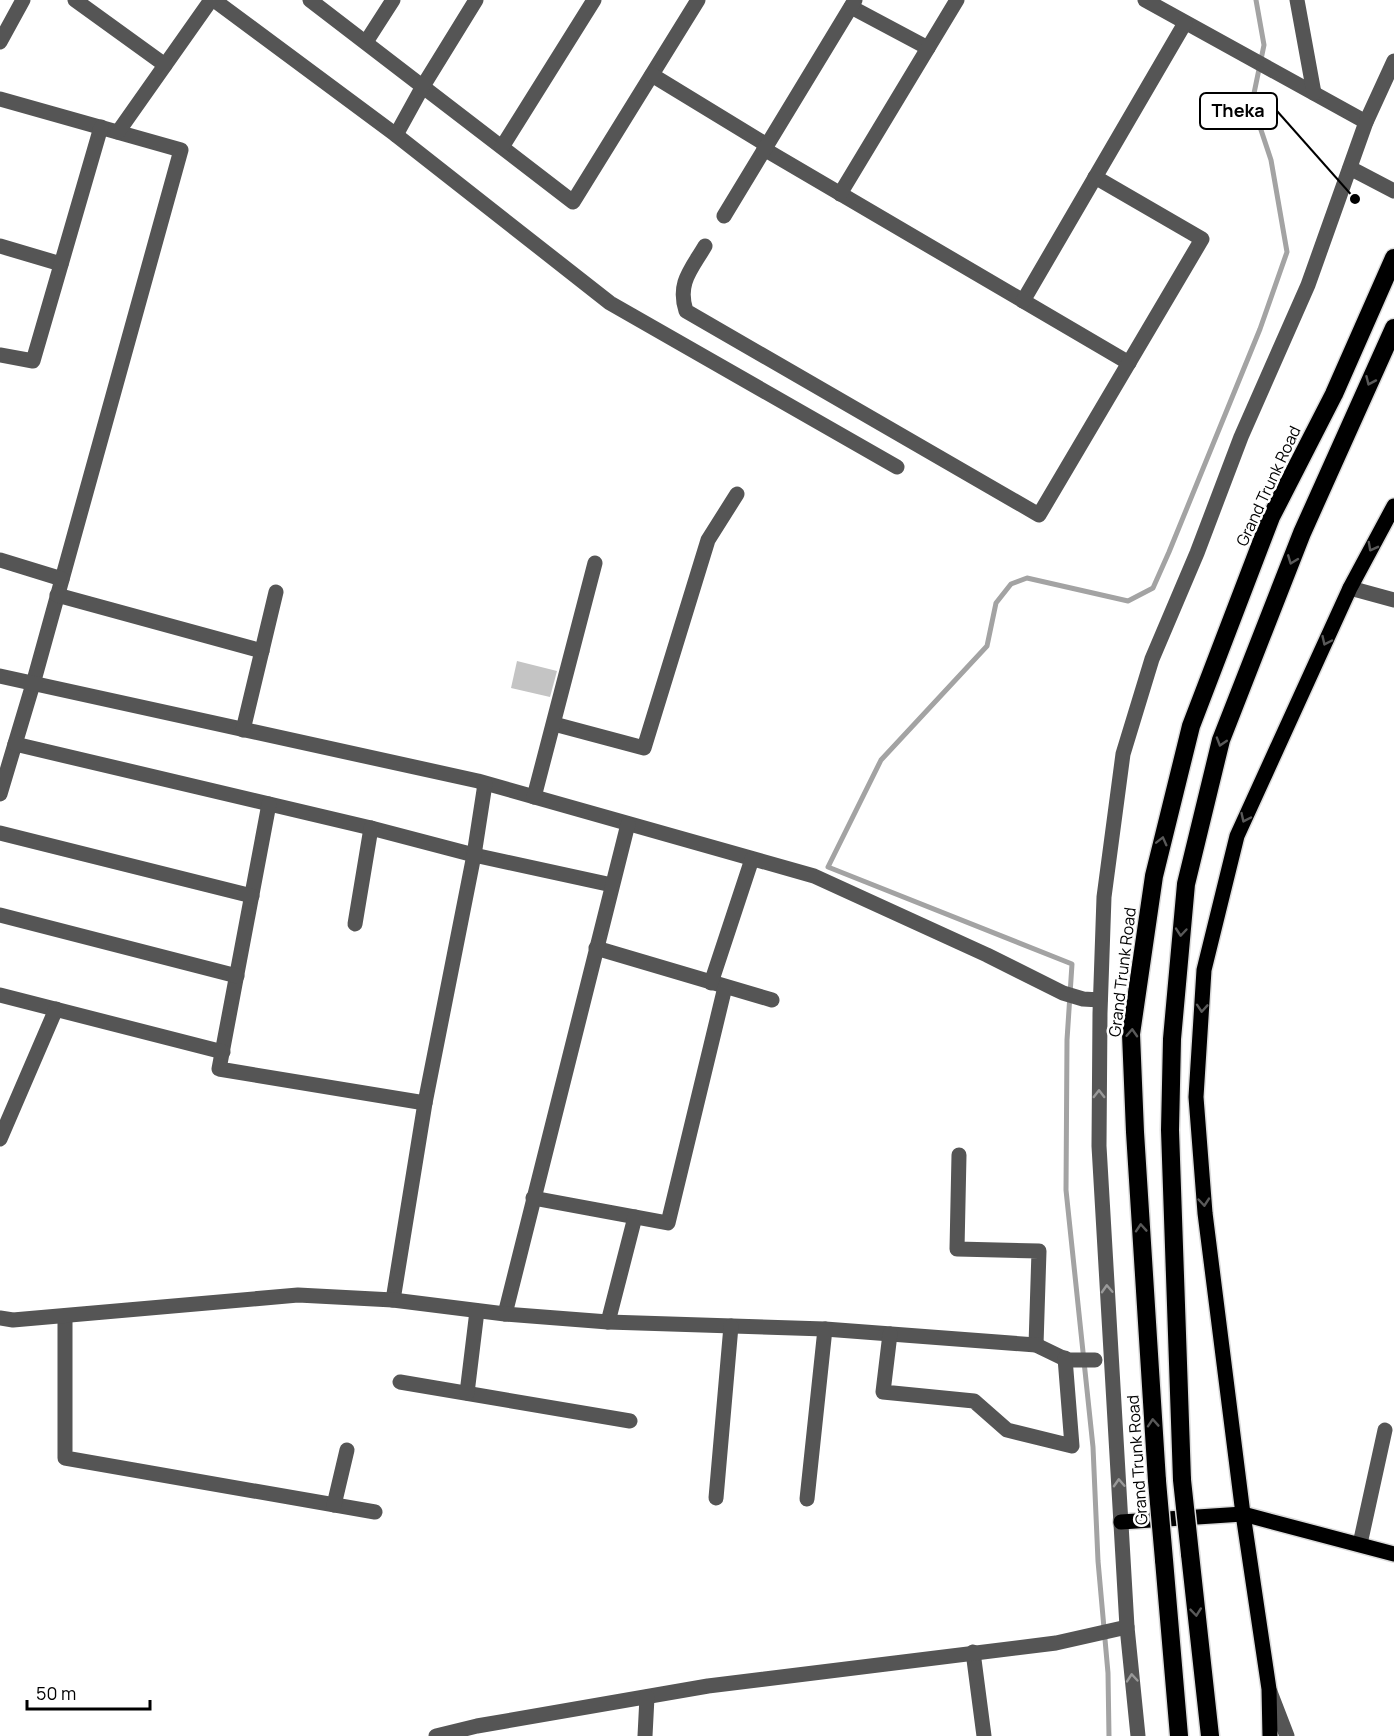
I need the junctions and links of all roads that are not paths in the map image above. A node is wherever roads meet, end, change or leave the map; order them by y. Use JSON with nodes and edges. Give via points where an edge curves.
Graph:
{"nodes":[{"id":1,"x":23,"y":0,"type":"edge"},
{"id":2,"x":75,"y":0,"type":"edge"},
{"id":3,"x":212,"y":0,"type":"edge"},
{"id":4,"x":310,"y":0,"type":"edge"},
{"id":5,"x":393,"y":0,"type":"edge"},
{"id":6,"x":476,"y":0,"type":"edge"},
{"id":7,"x":594,"y":0,"type":"edge"},
{"id":8,"x":698,"y":0,"type":"edge"},
{"id":9,"x":957,"y":0,"type":"edge"},
{"id":10,"x":1144,"y":0,"type":"edge"},
{"id":11,"x":1297,"y":0,"type":"edge"},
{"id":12,"x":853,"y":3,"type":"edge"},
{"id":13,"x":1185,"y":23,"type":"junction"},
{"id":14,"x":0,"y":42,"type":"edge"},
{"id":15,"x":366,"y":42,"type":"junction"},
{"id":16,"x":928,"y":48,"type":"junction"},
{"id":17,"x":1394,"y":61,"type":"edge"},
{"id":18,"x":165,"y":65,"type":"junction"},
{"id":19,"x":652,"y":75,"type":"junction"},
{"id":20,"x":423,"y":86,"type":"junction"},
{"id":21,"x":1314,"y":93,"type":"junction"},
{"id":22,"x":0,"y":99,"type":"edge"},
{"id":23,"x":1366,"y":122,"type":"junction"},
{"id":24,"x":101,"y":127,"type":"junction"},
{"id":25,"x":118,"y":132,"type":"junction"},
{"id":26,"x":396,"y":135,"type":"junction"},
{"id":27,"x":502,"y":147,"type":"junction"},
{"id":28,"x":765,"y":147,"type":"junction"},
{"id":29,"x":1350,"y":168,"type":"junction"},
{"id":30,"x":1095,"y":177,"type":"junction"},
{"id":31,"x":1394,"y":191,"type":"edge"},
{"id":32,"x":840,"y":194,"type":"junction"},
{"id":33,"x":724,"y":216,"type":"dead end"},
{"id":34,"x":0,"y":246,"type":"edge"},
{"id":35,"x":705,"y":246,"type":"dead end"},
{"id":36,"x":1394,"y":258,"type":"edge"},
{"id":37,"x":61,"y":264,"type":"junction"},
{"id":38,"x":1023,"y":301,"type":"junction"},
{"id":39,"x":1394,"y":328,"type":"edge"},
{"id":40,"x":0,"y":355,"type":"edge"},
{"id":41,"x":1129,"y":363,"type":"junction"},
{"id":42,"x":897,"y":467,"type":"dead end"},
{"id":43,"x":737,"y":494,"type":"dead end"},
{"id":44,"x":1394,"y":506,"type":"edge"},
{"id":45,"x":0,"y":560,"type":"edge"},
{"id":46,"x":595,"y":563,"type":"dead end"},
{"id":47,"x":62,"y":579,"type":"junction"},
{"id":48,"x":1350,"y":588,"type":"junction"},
{"id":49,"x":276,"y":592,"type":"dead end"},
{"id":50,"x":57,"y":595,"type":"junction"},
{"id":51,"x":1394,"y":600,"type":"edge"},
{"id":52,"x":262,"y":651,"type":"junction"},
{"id":53,"x":0,"y":676,"type":"edge"},
{"id":54,"x":33,"y":684,"type":"junction"},
{"id":55,"x":554,"y":724,"type":"junction"},
{"id":56,"x":243,"y":730,"type":"junction"},
{"id":57,"x":15,"y":744,"type":"junction"},
{"id":58,"x":5,"y":760,"type":"edge"},
{"id":59,"x":485,"y":783,"type":"junction"},
{"id":60,"x":0,"y":794,"type":"edge"},
{"id":61,"x":534,"y":797,"type":"junction"},
{"id":62,"x":269,"y":804,"type":"junction"},
{"id":63,"x":628,"y":824,"type":"junction"},
{"id":64,"x":370,"y":828,"type":"junction"},
{"id":65,"x":0,"y":833,"type":"edge"},
{"id":66,"x":474,"y":855,"type":"junction"},
{"id":67,"x":752,"y":859,"type":"junction"},
{"id":68,"x":612,"y":885,"type":"junction"},
{"id":69,"x":252,"y":896,"type":"junction"},
{"id":70,"x":0,"y":915,"type":"edge"},
{"id":71,"x":355,"y":924,"type":"dead end"},
{"id":72,"x":596,"y":948,"type":"junction"},
{"id":73,"x":237,"y":976,"type":"junction"},
{"id":74,"x":718,"y":985,"type":"junction"},
{"id":75,"x":0,"y":995,"type":"edge"},
{"id":76,"x":772,"y":1000,"type":"dead end"},
{"id":77,"x":1100,"y":1000,"type":"junction"},
{"id":78,"x":56,"y":1009,"type":"junction"},
{"id":79,"x":223,"y":1052,"type":"junction"},
{"id":80,"x":425,"y":1103,"type":"junction"},
{"id":81,"x":0,"y":1139,"type":"edge"},
{"id":82,"x":960,"y":1155,"type":"dead end"},
{"id":83,"x":533,"y":1198,"type":"junction"},
{"id":84,"x":635,"y":1217,"type":"junction"},
{"id":85,"x":393,"y":1300,"type":"junction"},
{"id":86,"x":477,"y":1311,"type":"junction"},
{"id":87,"x":505,"y":1314,"type":"junction"},
{"id":88,"x":65,"y":1316,"type":"junction"},
{"id":89,"x":0,"y":1318,"type":"edge"},
{"id":90,"x":608,"y":1322,"type":"junction"},
{"id":91,"x":731,"y":1326,"type":"junction"},
{"id":92,"x":825,"y":1329,"type":"junction"},
{"id":93,"x":890,"y":1334,"type":"junction"},
{"id":94,"x":1036,"y":1346,"type":"junction"},
{"id":95,"x":1066,"y":1359,"type":"junction"},
{"id":96,"x":1095,"y":1360,"type":"dead end"},
{"id":97,"x":400,"y":1382,"type":"dead end"},
{"id":98,"x":467,"y":1393,"type":"junction"},
{"id":99,"x":630,"y":1421,"type":"dead end"},
{"id":100,"x":1385,"y":1430,"type":"dead end"},
{"id":101,"x":347,"y":1450,"type":"dead end"},
{"id":102,"x":716,"y":1498,"type":"dead end"},
{"id":103,"x":807,"y":1499,"type":"dead end"},
{"id":104,"x":334,"y":1505,"type":"junction"},
{"id":105,"x":375,"y":1512,"type":"dead end"},
{"id":106,"x":1243,"y":1514,"type":"junction"},
{"id":107,"x":1121,"y":1522,"type":"junction"},
{"id":108,"x":1360,"y":1544,"type":"junction"},
{"id":109,"x":1394,"y":1554,"type":"edge"},
{"id":110,"x":1121,"y":1628,"type":"junction"},
{"id":111,"x":973,"y":1652,"type":"junction"},
{"id":112,"x":1269,"y":1689,"type":"junction"},
{"id":113,"x":647,"y":1697,"type":"junction"},
{"id":114,"x":508,"y":1721,"type":"junction"},
{"id":115,"x":436,"y":1736,"type":"edge"},
{"id":116,"x":513,"y":1736,"type":"edge"},
{"id":117,"x":645,"y":1736,"type":"edge"},
{"id":118,"x":984,"y":1736,"type":"edge"},
{"id":119,"x":1138,"y":1736,"type":"edge"},
{"id":120,"x":1179,"y":1736,"type":"edge"},
{"id":121,"x":1210,"y":1736,"type":"edge"},
{"id":122,"x":1270,"y":1736,"type":"edge"},
{"id":123,"x":1287,"y":1736,"type":"edge"}],
"edges":[{"from":1,"to":14,"type":"street"},
{"from":2,"to":18,"type":"street"},
{"from":3,"to":18,"type":"street"},
{"from":3,"to":26,"type":"street"},
{"from":4,"to":15,"type":"street"},
{"from":5,"to":15,"type":"street"},
{"from":6,"to":20,"type":"street"},
{"from":7,"to":27,"type":"street"},
{"from":8,"to":19,"type":"street"},
{"from":9,"to":16,"type":"street"},
{"from":10,"to":13,"type":"street"},
{"from":11,"to":21,"type":"street"},
{"from":12,"to":16,"type":"street"},
{"from":12,"to":28,"type":"street"},
{"from":13,"to":21,"type":"street"},
{"from":13,"to":30,"type":"street"},
{"from":15,"to":20,"type":"street"},
{"from":16,"to":32,"type":"street"},
{"from":17,"to":23,"type":"street"},
{"from":18,"to":25,"type":"street"},
{"from":19,"to":27,"type":"street","via":[[573,202]]},
{"from":19,"to":28,"type":"street"},
{"from":20,"to":26,"type":"street"},
{"from":20,"to":27,"type":"street"},
{"from":21,"to":23,"type":"street"},
{"from":22,"to":24,"type":"street"},
{"from":23,"to":29,"type":"street"},
{"from":24,"to":25,"type":"street"},
{"from":24,"to":37,"type":"street"},
{"from":25,"to":47,"type":"street","via":[[181,150]]},
{"from":26,"to":42,"type":"street","via":[[610,303]]},
{"from":28,"to":32,"type":"street"},
{"from":28,"to":33,"type":"street"},
{"from":29,"to":31,"type":"street"},
{"from":29,"to":77,"type":"street","via":[[1308,285],[1240,437],[1152,659],[1123,754],[1104,897]]},
{"from":30,"to":38,"type":"street"},
{"from":30,"to":41,"type":"street","via":[[1202,239]]},
{"from":32,"to":38,"type":"street"},
{"from":34,"to":37,"type":"street"},
{"from":35,"to":41,"type":"street","via":[[684,281],[682,299],[686,311],[1039,514]]},
{"from":120,"to":36,"type":"highway","name":"Grand Trunk Road","one_way":true,"bridge":true,"via":[[1157,1481],[1131,1034],[1154,876],[1191,726],[1271,518],[1334,394]]},
{"from":37,"to":40,"type":"street","via":[[33,361]]},
{"from":38,"to":41,"type":"street"},
{"from":39,"to":121,"type":"highway","one_way":true,"bridge":true,"via":[[1302,533],[1221,740],[1186,884],[1172,1039],[1170,1130],[1182,1480]]},
{"from":43,"to":55,"type":"street","via":[[708,540],[644,748]]},
{"from":44,"to":48,"type":"main road","one_way":true},
{"from":45,"to":47,"type":"street"},
{"from":46,"to":55,"type":"street"},
{"from":47,"to":50,"type":"street"},
{"from":48,"to":51,"type":"street"},
{"from":48,"to":106,"type":"main road","one_way":true,"via":[[1237,836],[1204,970],[1196,1097],[1205,1213]]},
{"from":49,"to":52,"type":"street"},
{"from":50,"to":52,"type":"street"},
{"from":50,"to":54,"type":"street"},
{"from":52,"to":56,"type":"street"},
{"from":53,"to":54,"type":"street"},
{"from":54,"to":56,"type":"street"},
{"from":54,"to":57,"type":"street"},
{"from":55,"to":61,"type":"street"},
{"from":56,"to":59,"type":"street"},
{"from":57,"to":58,"type":"street"},
{"from":57,"to":62,"type":"street"},
{"from":58,"to":60,"type":"street"},
{"from":59,"to":61,"type":"street"},
{"from":59,"to":66,"type":"street"},
{"from":61,"to":63,"type":"street"},
{"from":62,"to":64,"type":"street"},
{"from":62,"to":69,"type":"street"},
{"from":63,"to":67,"type":"street"},
{"from":63,"to":68,"type":"street"},
{"from":64,"to":66,"type":"street"},
{"from":64,"to":71,"type":"street"},
{"from":65,"to":69,"type":"street"},
{"from":66,"to":68,"type":"street"},
{"from":66,"to":80,"type":"street"},
{"from":67,"to":74,"type":"street"},
{"from":67,"to":77,"type":"street","via":[[814,876],[1063,993]]},
{"from":68,"to":72,"type":"street"},
{"from":69,"to":73,"type":"street"},
{"from":70,"to":73,"type":"street"},
{"from":72,"to":74,"type":"street"},
{"from":72,"to":83,"type":"street"},
{"from":73,"to":79,"type":"street"},
{"from":74,"to":76,"type":"street"},
{"from":74,"to":84,"type":"street","via":[[668,1223]]},
{"from":75,"to":78,"type":"street"},
{"from":107,"to":77,"type":"street","one_way":true,"via":[[1099,1146]]},
{"from":78,"to":79,"type":"street"},
{"from":78,"to":81,"type":"street"},
{"from":79,"to":80,"type":"street","via":[[219,1070]]},
{"from":80,"to":85,"type":"street"},
{"from":82,"to":94,"type":"street","via":[[957,1249],[1039,1251]]},
{"from":83,"to":84,"type":"street"},
{"from":83,"to":87,"type":"street"},
{"from":84,"to":90,"type":"street"},
{"from":85,"to":86,"type":"street"},
{"from":85,"to":88,"type":"street","via":[[298,1295]]},
{"from":86,"to":87,"type":"street"},
{"from":86,"to":98,"type":"street"},
{"from":87,"to":90,"type":"street"},
{"from":88,"to":89,"type":"street"},
{"from":88,"to":104,"type":"street","via":[[65,1458]]},
{"from":90,"to":91,"type":"street"},
{"from":91,"to":92,"type":"street"},
{"from":91,"to":102,"type":"street"},
{"from":92,"to":93,"type":"street"},
{"from":92,"to":103,"type":"street"},
{"from":93,"to":94,"type":"street"},
{"from":93,"to":95,"type":"street","via":[[883,1392],[974,1401],[1007,1430],[1072,1446]]},
{"from":94,"to":95,"type":"street"},
{"from":95,"to":96,"type":"street"},
{"from":97,"to":98,"type":"street"},
{"from":98,"to":99,"type":"street"},
{"from":100,"to":108,"type":"street"},
{"from":101,"to":104,"type":"street"},
{"from":104,"to":105,"type":"street"},
{"from":106,"to":107,"type":"main road"},
{"from":106,"to":108,"type":"main road"},
{"from":106,"to":112,"type":"main road"},
{"from":107,"to":110,"type":"street"},
{"from":108,"to":109,"type":"main road"},
{"from":110,"to":111,"type":"street","via":[[1056,1643]]},
{"from":119,"to":110,"type":"street","one_way":true},
{"from":111,"to":113,"type":"street"},
{"from":111,"to":118,"type":"street"},
{"from":112,"to":122,"type":"main road"},
{"from":112,"to":123,"type":"street"},
{"from":113,"to":114,"type":"street"},
{"from":113,"to":117,"type":"street"},
{"from":114,"to":115,"type":"street"},
{"from":114,"to":116,"type":"street"}]}
